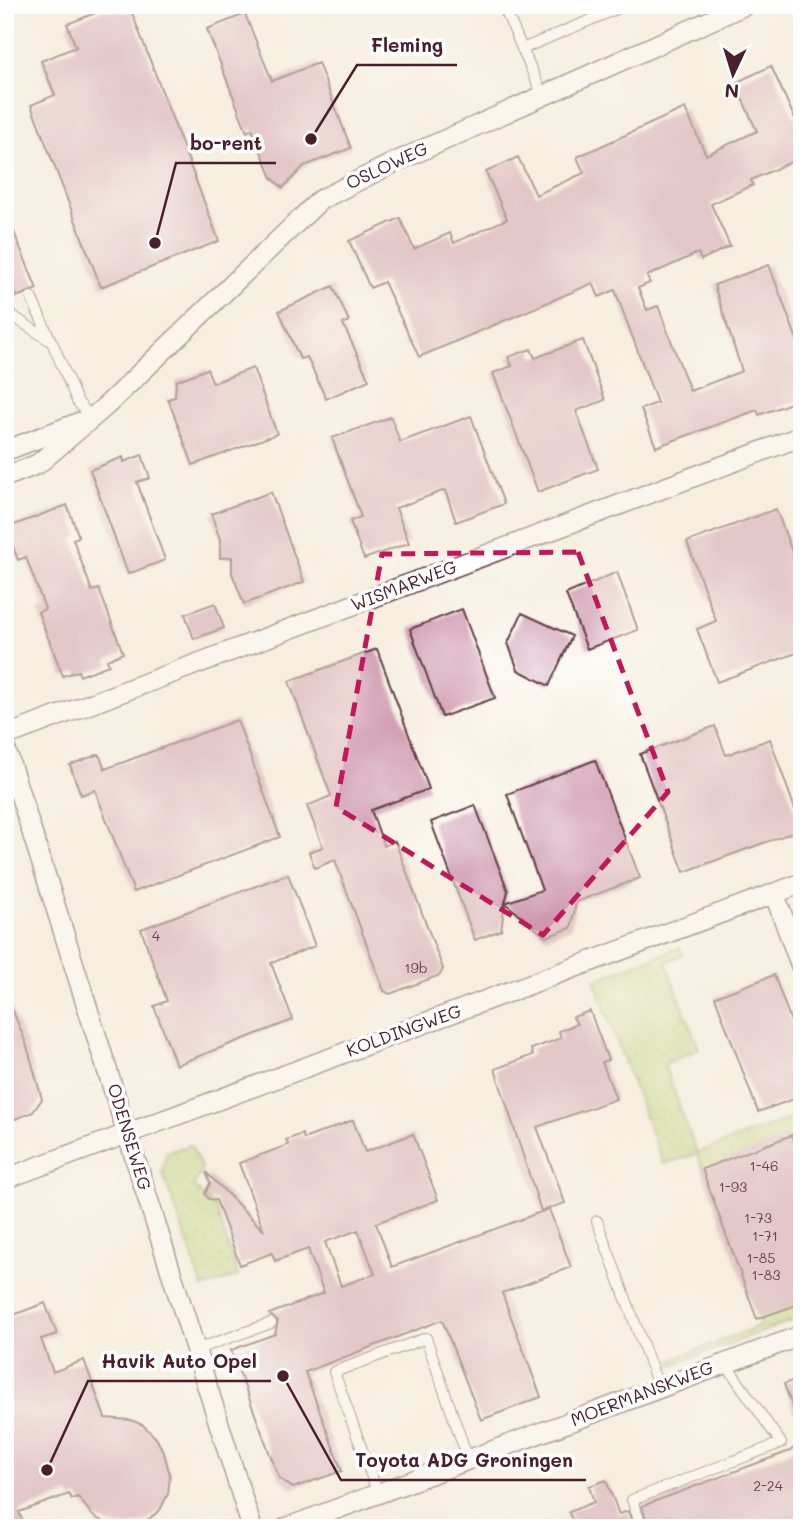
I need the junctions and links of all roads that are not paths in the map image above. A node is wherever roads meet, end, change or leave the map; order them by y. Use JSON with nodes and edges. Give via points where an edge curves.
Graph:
{"nodes":[{"id":1,"x":503,"y":5,"type":"edge"},
{"id":2,"x":626,"y":5,"type":"edge"},
{"id":3,"x":744,"y":5,"type":"edge"},
{"id":4,"x":522,"y":49,"type":"junction"},
{"id":5,"x":543,"y":96,"type":"junction"},
{"id":6,"x":31,"y":297,"type":"dead end"},
{"id":7,"x":5,"y":311,"type":"edge"},
{"id":8,"x":52,"y":342,"type":"junction"},
{"id":9,"x":91,"y":418,"type":"junction"},
{"id":10,"x":802,"y":436,"type":"edge"},
{"id":11,"x":5,"y":451,"type":"edge"},
{"id":12,"x":5,"y":477,"type":"edge"},
{"id":13,"x":5,"y":736,"type":"edge"},
{"id":14,"x":5,"y":747,"type":"edge"},
{"id":15,"x":802,"y":883,"type":"edge"},
{"id":16,"x":774,"y":893,"type":"junction"},
{"id":17,"x":802,"y":968,"type":"edge"},
{"id":18,"x":128,"y":1134,"type":"junction"},
{"id":19,"x":5,"y":1179,"type":"edge"},
{"id":20,"x":597,"y":1221,"type":"dead end"},
{"id":21,"x":271,"y":1323,"type":"dead end"},
{"id":22,"x":802,"y":1335,"type":"edge"},
{"id":23,"x":194,"y":1350,"type":"junction"},
{"id":24,"x":725,"y":1363,"type":"junction"},
{"id":25,"x":659,"y":1388,"type":"junction"},
{"id":26,"x":468,"y":1460,"type":"junction"},
{"id":27,"x":378,"y":1494,"type":"junction"},
{"id":28,"x":252,"y":1528,"type":"edge"},
{"id":29,"x":286,"y":1528,"type":"edge"},
{"id":30,"x":642,"y":1528,"type":"edge"}],
"edges":[{"from":1,"to":4,"type":"lane"},
{"from":2,"to":4,"type":"lane"},
{"from":3,"to":5,"type":"street","name":"OSLOWEG"},
{"from":4,"to":5,"type":"lane"},
{"from":5,"to":9,"type":"street","name":"OSLOWEG","via":[[320,200]]},
{"from":6,"to":8,"type":"lane"},
{"from":7,"to":8,"type":"lane"},
{"from":8,"to":9,"type":"lane","via":[[77,401]]},
{"from":9,"to":11,"type":"street","name":"OSLOWEG"},
{"from":9,"to":12,"type":"street","name":"OSLOWEG","via":[[38,464]]},
{"from":10,"to":13,"type":"street","name":"WISMARWEG"},
{"from":14,"to":18,"type":"street","name":"ODENSEWEG"},
{"from":15,"to":16,"type":"street","name":"KOLDINGWEG"},
{"from":16,"to":17,"type":"street"},
{"from":16,"to":18,"type":"street","name":"KOLDINGWEG"},
{"from":18,"to":19,"type":"street","name":"KOLDINGWEG"},
{"from":18,"to":23,"type":"street","name":"ODENSEWEG"},
{"from":20,"to":25,"type":"lane"},
{"from":21,"to":23,"type":"lane"},
{"from":22,"to":24,"type":"street","name":"MOERMANSKWEG"},
{"from":23,"to":28,"type":"street","name":"ODENSEWEG"},
{"from":24,"to":25,"type":"street","name":"MOERMANSKWEG"},
{"from":24,"to":30,"type":"lane","via":[[781,1443],[632,1500]]},
{"from":25,"to":26,"type":"street","name":"MOERMANSKWEG"},
{"from":26,"to":27,"type":"street","name":"MOERMANSKWEG"},
{"from":26,"to":27,"type":"lane","via":[[426,1338],[357,1363],[334,1372]]},
{"from":27,"to":29,"type":"street","name":"MOERMANSKWEG"}]}
